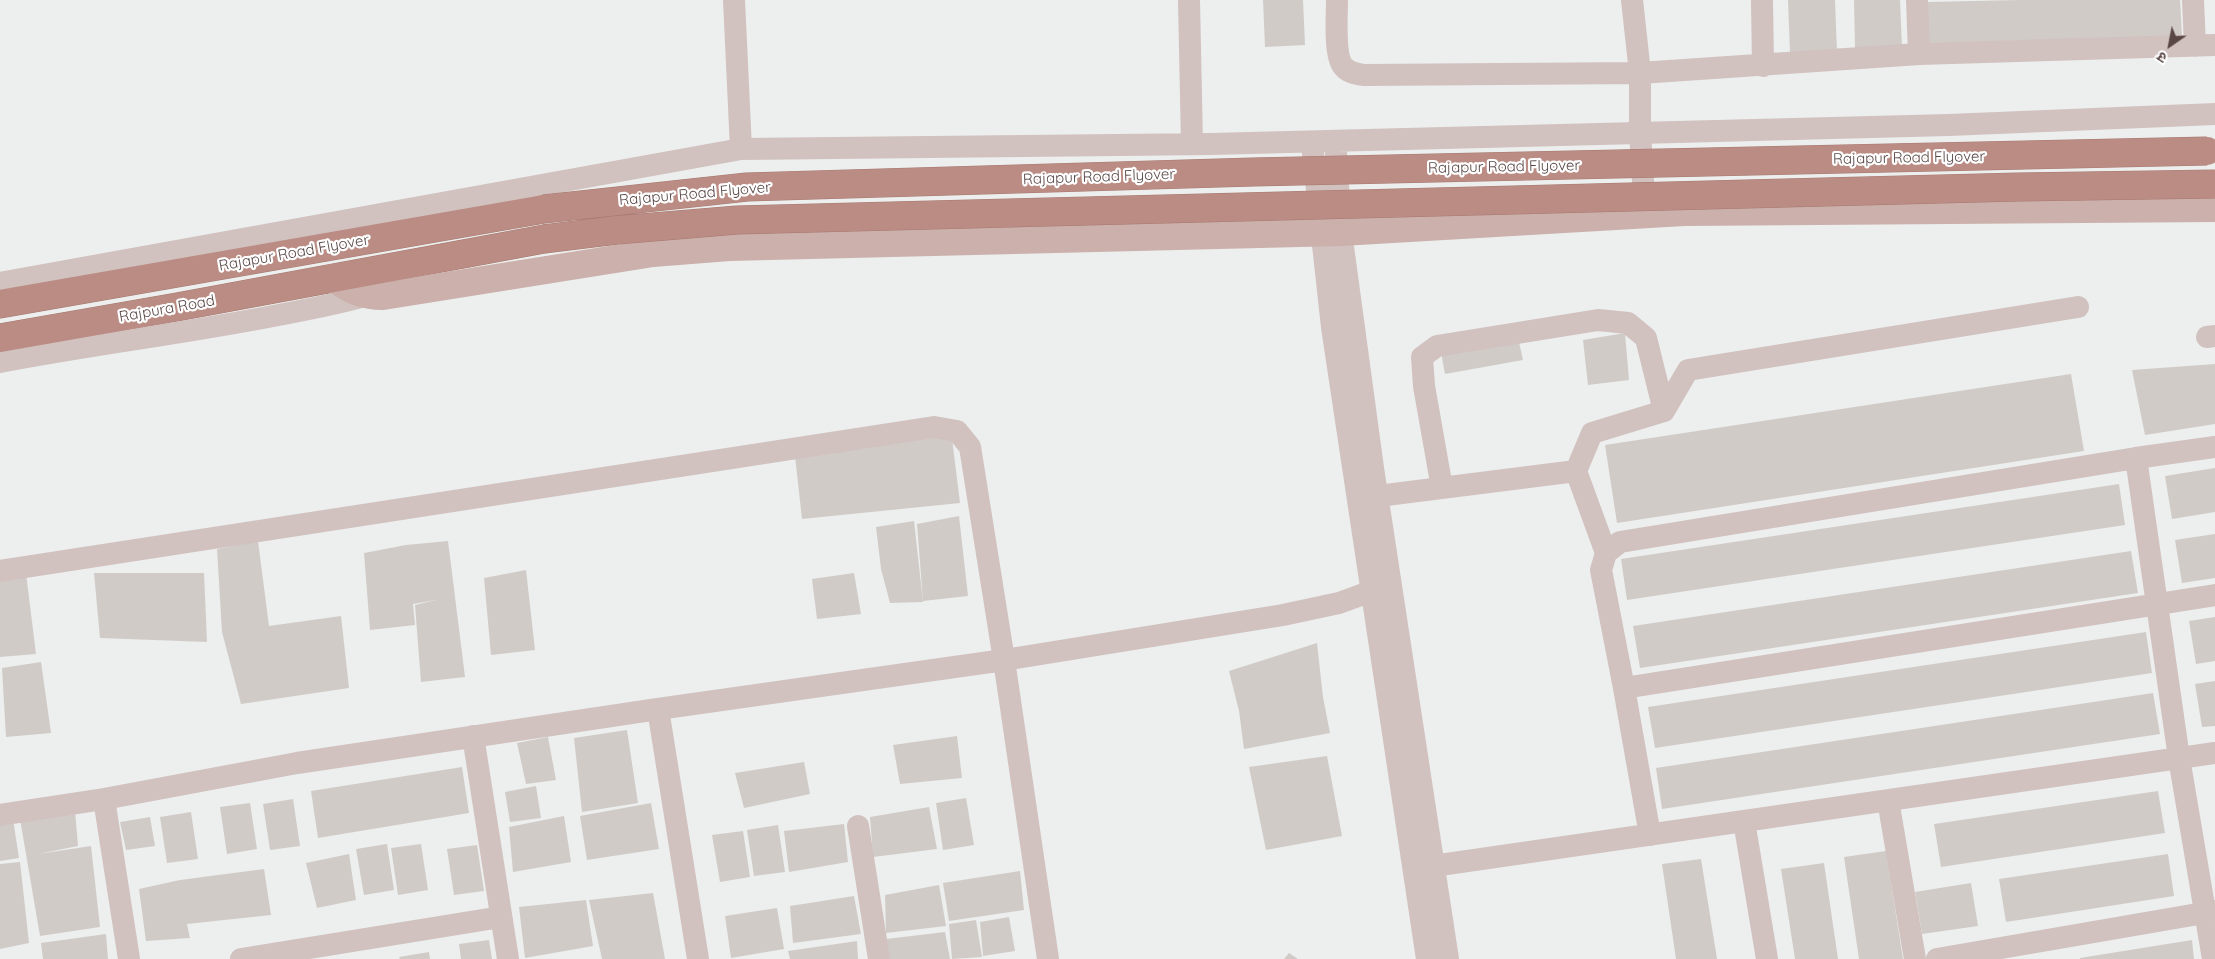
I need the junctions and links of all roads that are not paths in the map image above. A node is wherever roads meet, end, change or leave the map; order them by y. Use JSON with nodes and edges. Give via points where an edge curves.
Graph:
{"nodes":[{"id":1,"x":734,"y":0,"type":"edge"},
{"id":2,"x":1189,"y":0,"type":"edge"},
{"id":3,"x":1337,"y":0,"type":"edge"},
{"id":4,"x":1632,"y":0,"type":"edge"},
{"id":5,"x":1762,"y":0,"type":"edge"},
{"id":6,"x":1917,"y":0,"type":"edge"},
{"id":7,"x":2193,"y":0,"type":"edge"},
{"id":8,"x":2205,"y":45,"type":"edge"},
{"id":9,"x":1919,"y":54,"type":"junction"},
{"id":10,"x":1763,"y":66,"type":"junction"},
{"id":11,"x":1640,"y":73,"type":"junction"},
{"id":12,"x":2215,"y":114,"type":"edge"},
{"id":13,"x":1640,"y":133,"type":"junction"},
{"id":14,"x":1312,"y":140,"type":"junction"},
{"id":15,"x":1335,"y":140,"type":"junction"},
{"id":16,"x":1192,"y":144,"type":"junction"},
{"id":17,"x":741,"y":149,"type":"junction"},
{"id":18,"x":2211,"y":151,"type":"edge"},
{"id":19,"x":2215,"y":184,"type":"edge"},
{"id":20,"x":2215,"y":208,"type":"edge"},
{"id":21,"x":1645,"y":215,"type":"junction"},
{"id":22,"x":1331,"y":226,"type":"junction"},
{"id":23,"x":334,"y":278,"type":"junction"},
{"id":24,"x":0,"y":283,"type":"edge"},
{"id":25,"x":365,"y":296,"type":"junction"},
{"id":26,"x":0,"y":304,"type":"edge"},
{"id":27,"x":2078,"y":307,"type":"dead end"},
{"id":28,"x":0,"y":338,"type":"edge"},
{"id":29,"x":0,"y":362,"type":"edge"},
{"id":30,"x":1664,"y":411,"type":"junction"},
{"id":31,"x":2215,"y":447,"type":"edge"},
{"id":32,"x":2136,"y":458,"type":"junction"},
{"id":33,"x":1576,"y":471,"type":"junction"},
{"id":34,"x":1442,"y":488,"type":"junction"},
{"id":35,"x":1378,"y":496,"type":"junction"},
{"id":36,"x":1606,"y":553,"type":"junction"},
{"id":37,"x":0,"y":571,"type":"edge"},
{"id":38,"x":1372,"y":591,"type":"junction"},
{"id":39,"x":2215,"y":595,"type":"edge"},
{"id":40,"x":2158,"y":604,"type":"junction"},
{"id":41,"x":1004,"y":660,"type":"junction"},
{"id":42,"x":1624,"y":688,"type":"junction"},
{"id":43,"x":658,"y":709,"type":"junction"},
{"id":44,"x":474,"y":736,"type":"junction"},
{"id":45,"x":2215,"y":753,"type":"edge"},
{"id":46,"x":2178,"y":758,"type":"junction"},
{"id":47,"x":104,"y":799,"type":"junction"},
{"id":48,"x":1888,"y":800,"type":"junction"},
{"id":49,"x":0,"y":815,"type":"edge"},
{"id":50,"x":1744,"y":822,"type":"junction"},
{"id":51,"x":858,"y":826,"type":"dead end"},
{"id":52,"x":1650,"y":835,"type":"junction"},
{"id":53,"x":1424,"y":868,"type":"junction"},
{"id":54,"x":2210,"y":911,"type":"edge"},
{"id":55,"x":501,"y":917,"type":"junction"},
{"id":56,"x":129,"y":959,"type":"edge"},
{"id":57,"x":241,"y":959,"type":"edge"},
{"id":58,"x":508,"y":959,"type":"edge"},
{"id":59,"x":698,"y":959,"type":"edge"},
{"id":60,"x":879,"y":959,"type":"edge"},
{"id":61,"x":1048,"y":959,"type":"edge"},
{"id":62,"x":1427,"y":959,"type":"edge"},
{"id":63,"x":1448,"y":959,"type":"edge"},
{"id":64,"x":1767,"y":959,"type":"edge"},
{"id":65,"x":1915,"y":959,"type":"edge"},
{"id":66,"x":1937,"y":959,"type":"edge"},
{"id":67,"x":2213,"y":959,"type":"edge"}],
"edges":[{"from":1,"to":17,"type":"street"},
{"from":2,"to":16,"type":"street"},
{"from":3,"to":11,"type":"street","via":[[1338,56],[1343,66],[1353,73]]},
{"from":4,"to":11,"type":"street"},
{"from":5,"to":10,"type":"street"},
{"from":6,"to":9,"type":"street"},
{"from":7,"to":8,"type":"street"},
{"from":8,"to":9,"type":"street"},
{"from":9,"to":10,"type":"street"},
{"from":10,"to":11,"type":"street"},
{"from":11,"to":13,"type":"street"},
{"from":12,"to":13,"type":"street"},
{"from":13,"to":15,"type":"street"},
{"from":13,"to":21,"type":"street"},
{"from":14,"to":15,"type":"street"},
{"from":14,"to":16,"type":"street"},
{"from":14,"to":22,"type":"street"},
{"from":15,"to":22,"type":"street"},
{"from":16,"to":17,"type":"street"},
{"from":17,"to":24,"type":"street"},
{"from":18,"to":26,"type":"highway","name":"Rajapur Road Flyover","bridge":true,"via":[[757,187],[544,209]]},
{"from":19,"to":23,"type":"highway","name":"Rajapur Road Flyover","bridge":true,"via":[[2018,186],[738,220],[544,239]]},
{"from":20,"to":21,"type":"main road","via":[[1684,212]]},
{"from":21,"to":22,"type":"main road"},
{"from":22,"to":25,"type":"main road","via":[[729,247],[653,253],[383,296]]},
{"from":22,"to":35,"type":"street"},
{"from":22,"to":38,"type":"street","via":[[1332,327]]},
{"from":23,"to":25,"type":"main road","via":[[349,290]]},
{"from":23,"to":28,"type":"highway","name":"Rajpura Road"},
{"from":25,"to":29,"type":"street","via":[[222,326]]},
{"from":27,"to":30,"type":"street","via":[[1688,370]]},
{"from":30,"to":33,"type":"street","via":[[1592,433]]},
{"from":30,"to":34,"type":"street","via":[[1646,338],[1628,323],[1598,320],[1437,346],[1422,357]]},
{"from":31,"to":32,"type":"street"},
{"from":32,"to":36,"type":"street","via":[[1620,542]]},
{"from":32,"to":40,"type":"street"},
{"from":33,"to":34,"type":"street"},
{"from":33,"to":36,"type":"street"},
{"from":34,"to":35,"type":"street"},
{"from":35,"to":53,"type":"street"},
{"from":36,"to":42,"type":"street","via":[[1602,570]]},
{"from":37,"to":41,"type":"street","via":[[934,427],[957,431],[970,447]]},
{"from":38,"to":41,"type":"street","via":[[1339,603],[1283,615]]},
{"from":38,"to":53,"type":"street"},
{"from":39,"to":40,"type":"street"},
{"from":40,"to":42,"type":"street"},
{"from":40,"to":46,"type":"street"},
{"from":41,"to":43,"type":"street"},
{"from":41,"to":61,"type":"street"},
{"from":42,"to":52,"type":"street"},
{"from":43,"to":44,"type":"street"},
{"from":43,"to":59,"type":"street"},
{"from":44,"to":47,"type":"street","via":[[298,763]]},
{"from":44,"to":55,"type":"street"},
{"from":45,"to":46,"type":"street"},
{"from":46,"to":48,"type":"street"},
{"from":46,"to":54,"type":"street"},
{"from":47,"to":49,"type":"street"},
{"from":47,"to":56,"type":"street"},
{"from":48,"to":50,"type":"street"},
{"from":48,"to":65,"type":"street"},
{"from":50,"to":52,"type":"street"},
{"from":50,"to":64,"type":"street"},
{"from":51,"to":60,"type":"street"},
{"from":52,"to":53,"type":"street"},
{"from":53,"to":62,"type":"street"},
{"from":53,"to":63,"type":"street"},
{"from":54,"to":66,"type":"street"},
{"from":54,"to":67,"type":"street"},
{"from":55,"to":57,"type":"street"},
{"from":55,"to":58,"type":"street"}]}
